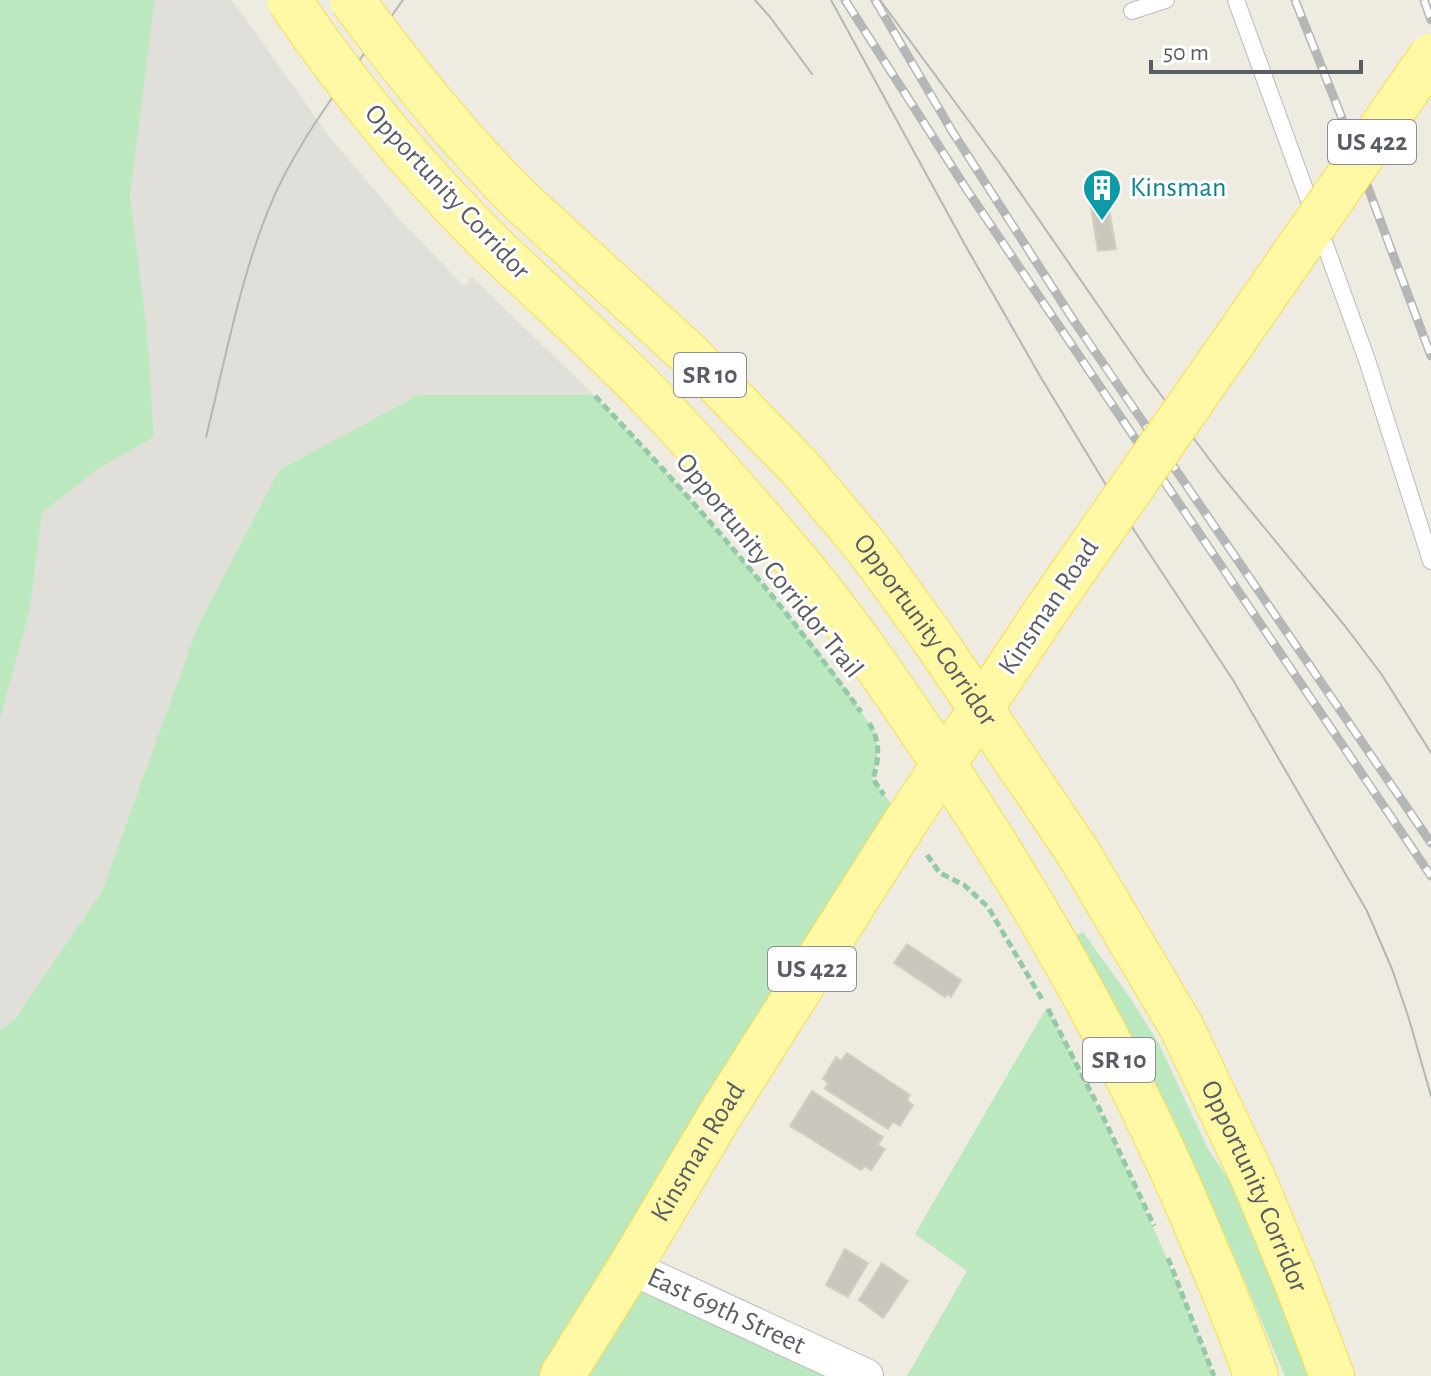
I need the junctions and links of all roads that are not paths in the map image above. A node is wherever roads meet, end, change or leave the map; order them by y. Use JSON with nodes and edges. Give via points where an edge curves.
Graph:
{"nodes":[{"id":1,"x":289,"y":0,"type":"edge"},
{"id":2,"x":352,"y":0,"type":"edge"},
{"id":3,"x":1166,"y":0,"type":"edge"},
{"id":4,"x":1236,"y":0,"type":"edge"},
{"id":5,"x":1132,"y":11,"type":"dead end"},
{"id":6,"x":1431,"y":56,"type":"edge"},
{"id":7,"x":1431,"y":561,"type":"edge"},
{"id":8,"x":981,"y":708,"type":"junction"},
{"id":9,"x":943,"y":764,"type":"junction"},
{"id":10,"x":630,"y":1267,"type":"junction"},
{"id":11,"x":1327,"y":1364,"type":"edge"},
{"id":12,"x":562,"y":1376,"type":"edge"},
{"id":13,"x":864,"y":1376,"type":"edge"},
{"id":14,"x":1256,"y":1376,"type":"edge"}],
"edges":[{"from":1,"to":9,"type":"main road","name":"Opportunity Corridor","number":"SR 10","bridge":true,"via":[[398,146],[493,246],[644,390],[785,546]]},
{"from":2,"to":8,"type":"main road","name":"Opportunity Corridor","number":"SR 10","bridge":true,"via":[[450,125],[522,202],[690,355],[800,468],[899,590]]},
{"from":3,"to":5,"type":"lane"},
{"from":4,"to":7,"type":"lane","via":[[1367,360]]},
{"from":6,"to":8,"type":"main road","name":"Kinsman Road","number":"US 422","bridge":true},
{"from":8,"to":9,"type":"main road","name":"Kinsman Road","number":"US 422"},
{"from":8,"to":11,"type":"main road","name":"Opportunity Corridor","number":"SR 10","via":[[1079,854],[1182,1028],[1254,1180]]},
{"from":9,"to":10,"type":"main road","name":"Kinsman Road","number":"US 422"},
{"from":9,"to":14,"type":"main road","name":"Opportunity Corridor","number":"SR 10","via":[[1023,886],[1102,1025],[1191,1211]]},
{"from":10,"to":12,"type":"main road","name":"Kinsman Road","number":"US 422"},
{"from":10,"to":13,"type":"street","name":"East 69th Street"}]}
